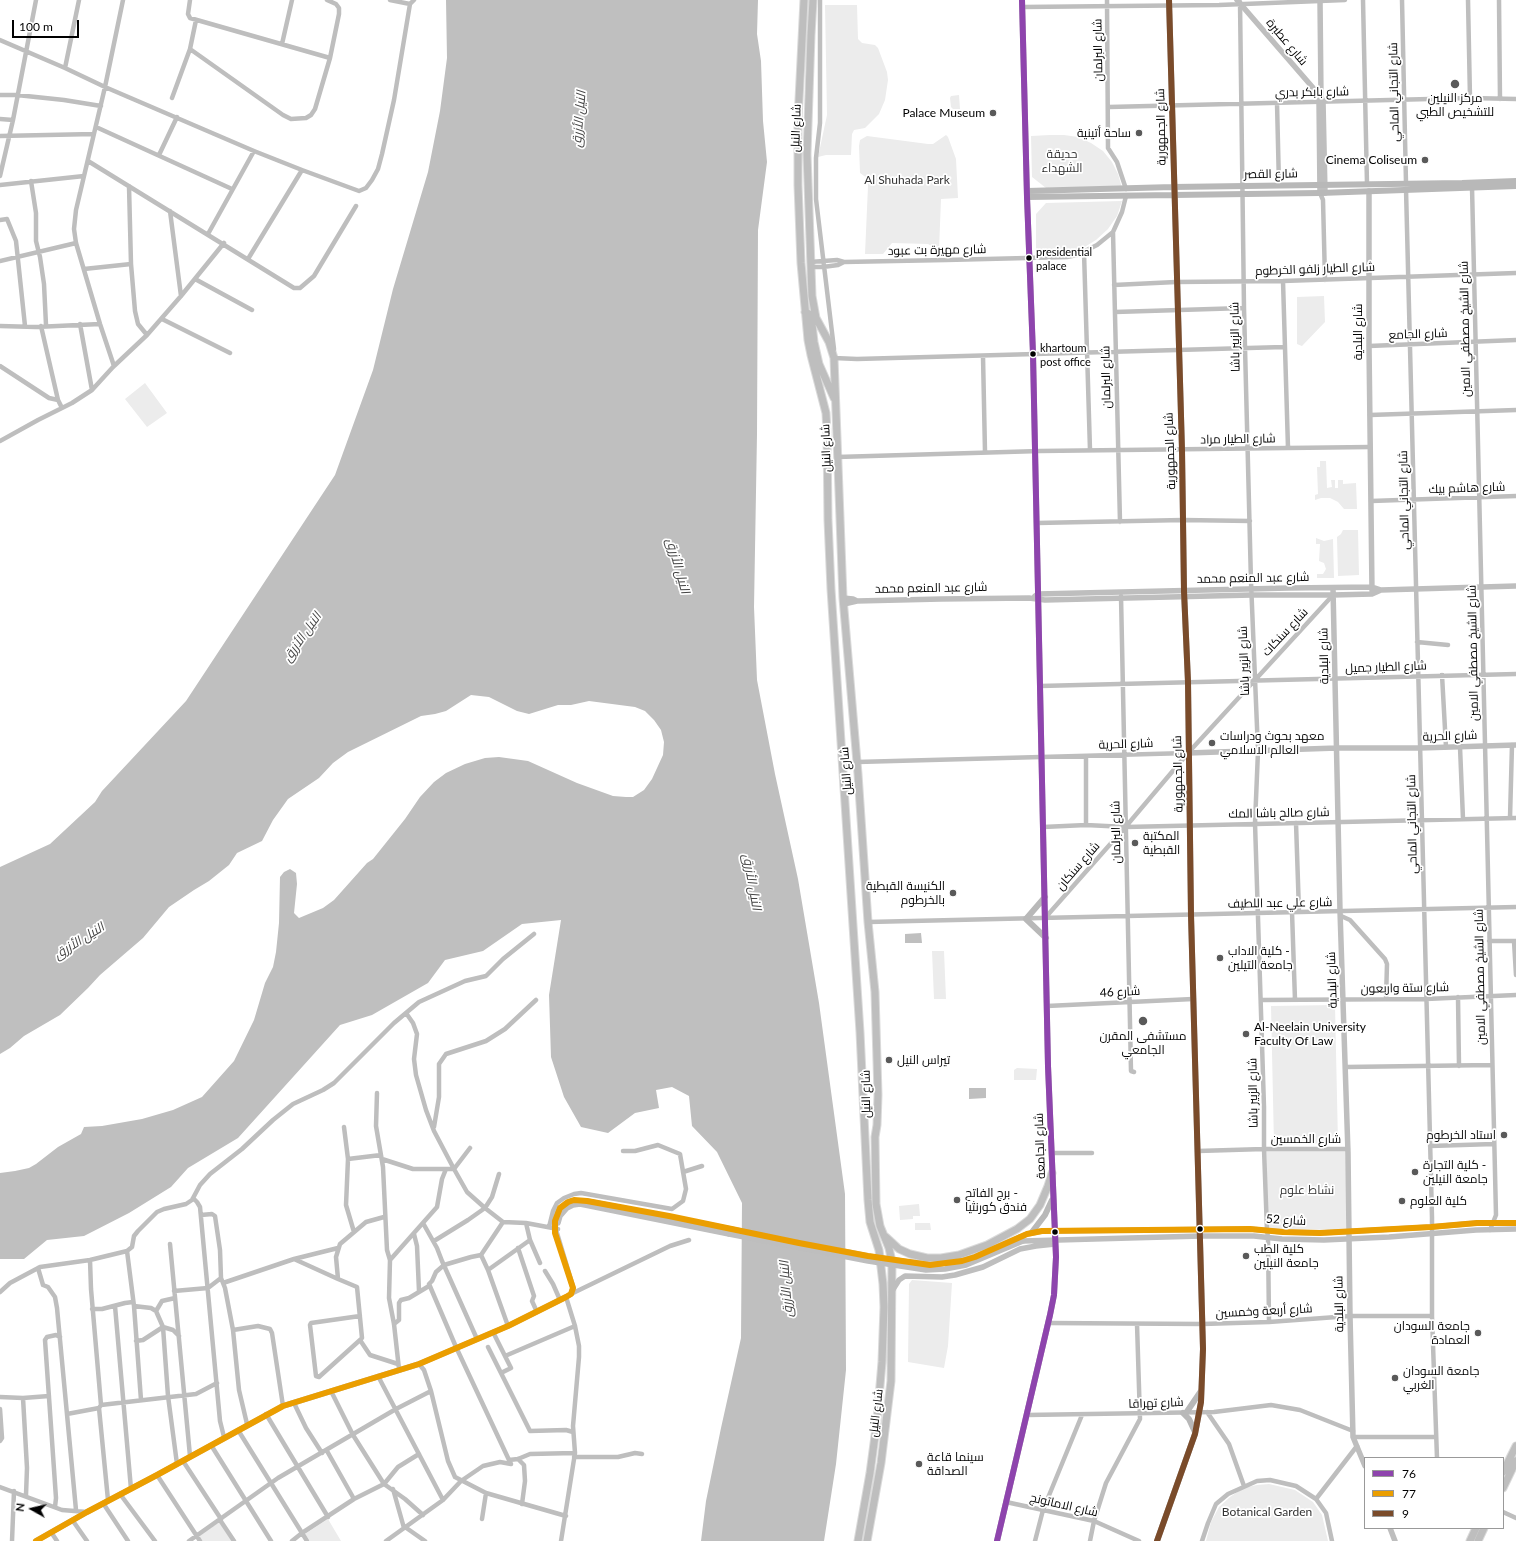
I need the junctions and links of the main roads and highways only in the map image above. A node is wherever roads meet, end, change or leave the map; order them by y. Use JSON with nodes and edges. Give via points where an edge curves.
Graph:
{"nodes":[{"id":1,"x":804,"y":0,"type":"edge"},
{"id":2,"x":814,"y":0,"type":"edge"},
{"id":3,"x":1022,"y":0,"type":"edge"},
{"id":4,"x":1169,"y":2,"type":"edge"},
{"id":5,"x":1516,"y":181,"type":"edge"},
{"id":6,"x":1406,"y":186,"type":"junction"},
{"id":7,"x":1516,"y":186,"type":"edge"},
{"id":8,"x":1174,"y":187,"type":"junction"},
{"id":9,"x":1027,"y":194,"type":"junction"},
{"id":10,"x":1174,"y":195,"type":"junction"},
{"id":11,"x":810,"y":265,"type":"junction"},
{"id":12,"x":801,"y":266,"type":"junction"},
{"id":13,"x":805,"y":312,"type":"junction"},
{"id":14,"x":836,"y":404,"type":"junction"},
{"id":15,"x":829,"y":536,"type":"junction"},
{"id":16,"x":840,"y":538,"type":"junction"},
{"id":17,"x":1045,"y":897,"type":"junction"},
{"id":18,"x":1046,"y":938,"type":"junction"},
{"id":19,"x":1052,"y":1173,"type":"junction"},
{"id":20,"x":1053,"y":1199,"type":"junction"},
{"id":21,"x":1030,"y":1233,"type":"road end"},
{"id":22,"x":884,"y":1235,"type":"junction"},
{"id":23,"x":881,"y":1380,"type":"junction"},
{"id":24,"x":891,"y":1381,"type":"junction"},
{"id":25,"x":1202,"y":1390,"type":"junction"},
{"id":26,"x":1196,"y":1434,"type":"junction"},
{"id":27,"x":1516,"y":1446,"type":"edge"},
{"id":28,"x":1516,"y":1461,"type":"edge"},
{"id":29,"x":1504,"y":1470,"type":"edge"},
{"id":30,"x":1504,"y":1486,"type":"edge"},
{"id":31,"x":867,"y":1493,"type":"junction"},
{"id":32,"x":876,"y":1494,"type":"junction"},
{"id":33,"x":1476,"y":1529,"type":"edge"},
{"id":34,"x":1484,"y":1529,"type":"edge"},
{"id":35,"x":858,"y":1541,"type":"edge"},
{"id":36,"x":867,"y":1541,"type":"edge"},
{"id":37,"x":997,"y":1541,"type":"edge"},
{"id":38,"x":1157,"y":1541,"type":"edge"},
{"id":39,"x":1470,"y":1541,"type":"edge"},
{"id":40,"x":1478,"y":1541,"type":"edge"}],
"edges":[{"from":1,"to":12,"type":"main road","name":"شارع النيل","via":[[798,120]]},
{"from":2,"to":11,"type":"main road","name":"شارع النيل","via":[[807,154]]},
{"from":3,"to":9,"type":"main road","name":"شارع الجامعة"},
{"from":4,"to":8,"type":"main road","name":"شارع الجمهورية"},
{"from":5,"to":6,"type":"main road","name":"شارع القصر"},
{"from":6,"to":7,"type":"main road","name":"شارع القصر"},
{"from":6,"to":8,"type":"main road","name":"شارع القصر","via":[[1367,184]]},
{"from":6,"to":10,"type":"main road","name":"شارع القصر","via":[[1323,193]]},
{"from":8,"to":9,"type":"main road","name":"شارع القصر"},
{"from":8,"to":10,"type":"main road","name":"شارع الجمهورية"},
{"from":9,"to":10,"type":"main road","name":"شارع القصر"},
{"from":9,"to":17,"type":"main road","name":"شارع الجامعة"},
{"from":10,"to":25,"type":"main road","name":"شارع الجمهورية","via":[[1188,682]]},
{"from":11,"to":12,"type":"main road"},
{"from":11,"to":14,"type":"main road","name":"شارع النيل","via":[[814,312],[834,358]]},
{"from":12,"to":13,"type":"main road","name":"شارع النيل"},
{"from":13,"to":14,"type":"main road","via":[[811,315],[819,364]]},
{"from":13,"to":15,"type":"main road","name":"شارع النيل","via":[[811,355],[826,413]]},
{"from":14,"to":16,"type":"main road","name":"شارع النيل"},
{"from":15,"to":16,"type":"main road","via":[[835,533]]},
{"from":15,"to":23,"type":"main road","name":"شارع النيل","via":[[868,1200],[870,1222],[879,1250],[883,1284],[884,1335]]},
{"from":16,"to":22,"type":"main road","name":"شارع النيل","via":[[875,992],[878,1095],[875,1146],[876,1204]]},
{"from":17,"to":18,"type":"main road","name":"شارع الجامعة"},
{"from":17,"to":18,"type":"main road","via":[[1026,919]]},
{"from":18,"to":19,"type":"main road","name":"شارع الجامعة"},
{"from":19,"to":20,"type":"main road","name":"شارع الجامعة"},
{"from":19,"to":22,"type":"main road","via":[[1040,1205],[1030,1218],[987,1245],[959,1255],[927,1258],[899,1249]]},
{"from":20,"to":21,"type":"main road","via":[[1045,1215]]},
{"from":20,"to":37,"type":"main road","name":"شارع الجامعة","via":[[1056,1257],[1054,1295]]},
{"from":22,"to":24,"type":"main road","name":"شارع النيل","via":[[892,1262]]},
{"from":23,"to":24,"type":"main road"},
{"from":23,"to":31,"type":"main road","name":"شارع النيل"},
{"from":24,"to":32,"type":"main road","name":"شارع النيل"},
{"from":25,"to":26,"type":"main road","name":"شارع الجمهورية"},
{"from":25,"to":26,"type":"main road","via":[[1185,1413]]},
{"from":26,"to":38,"type":"main road","name":"شارع الجمهورية"},
{"from":27,"to":29,"type":"main road"},
{"from":28,"to":30,"type":"main road"},
{"from":31,"to":32,"type":"main road"},
{"from":31,"to":35,"type":"main road","name":"شارع النيل"},
{"from":32,"to":36,"type":"main road","name":"شارع النيل"},
{"from":33,"to":39,"type":"main road"},
{"from":34,"to":40,"type":"main road"}]}
